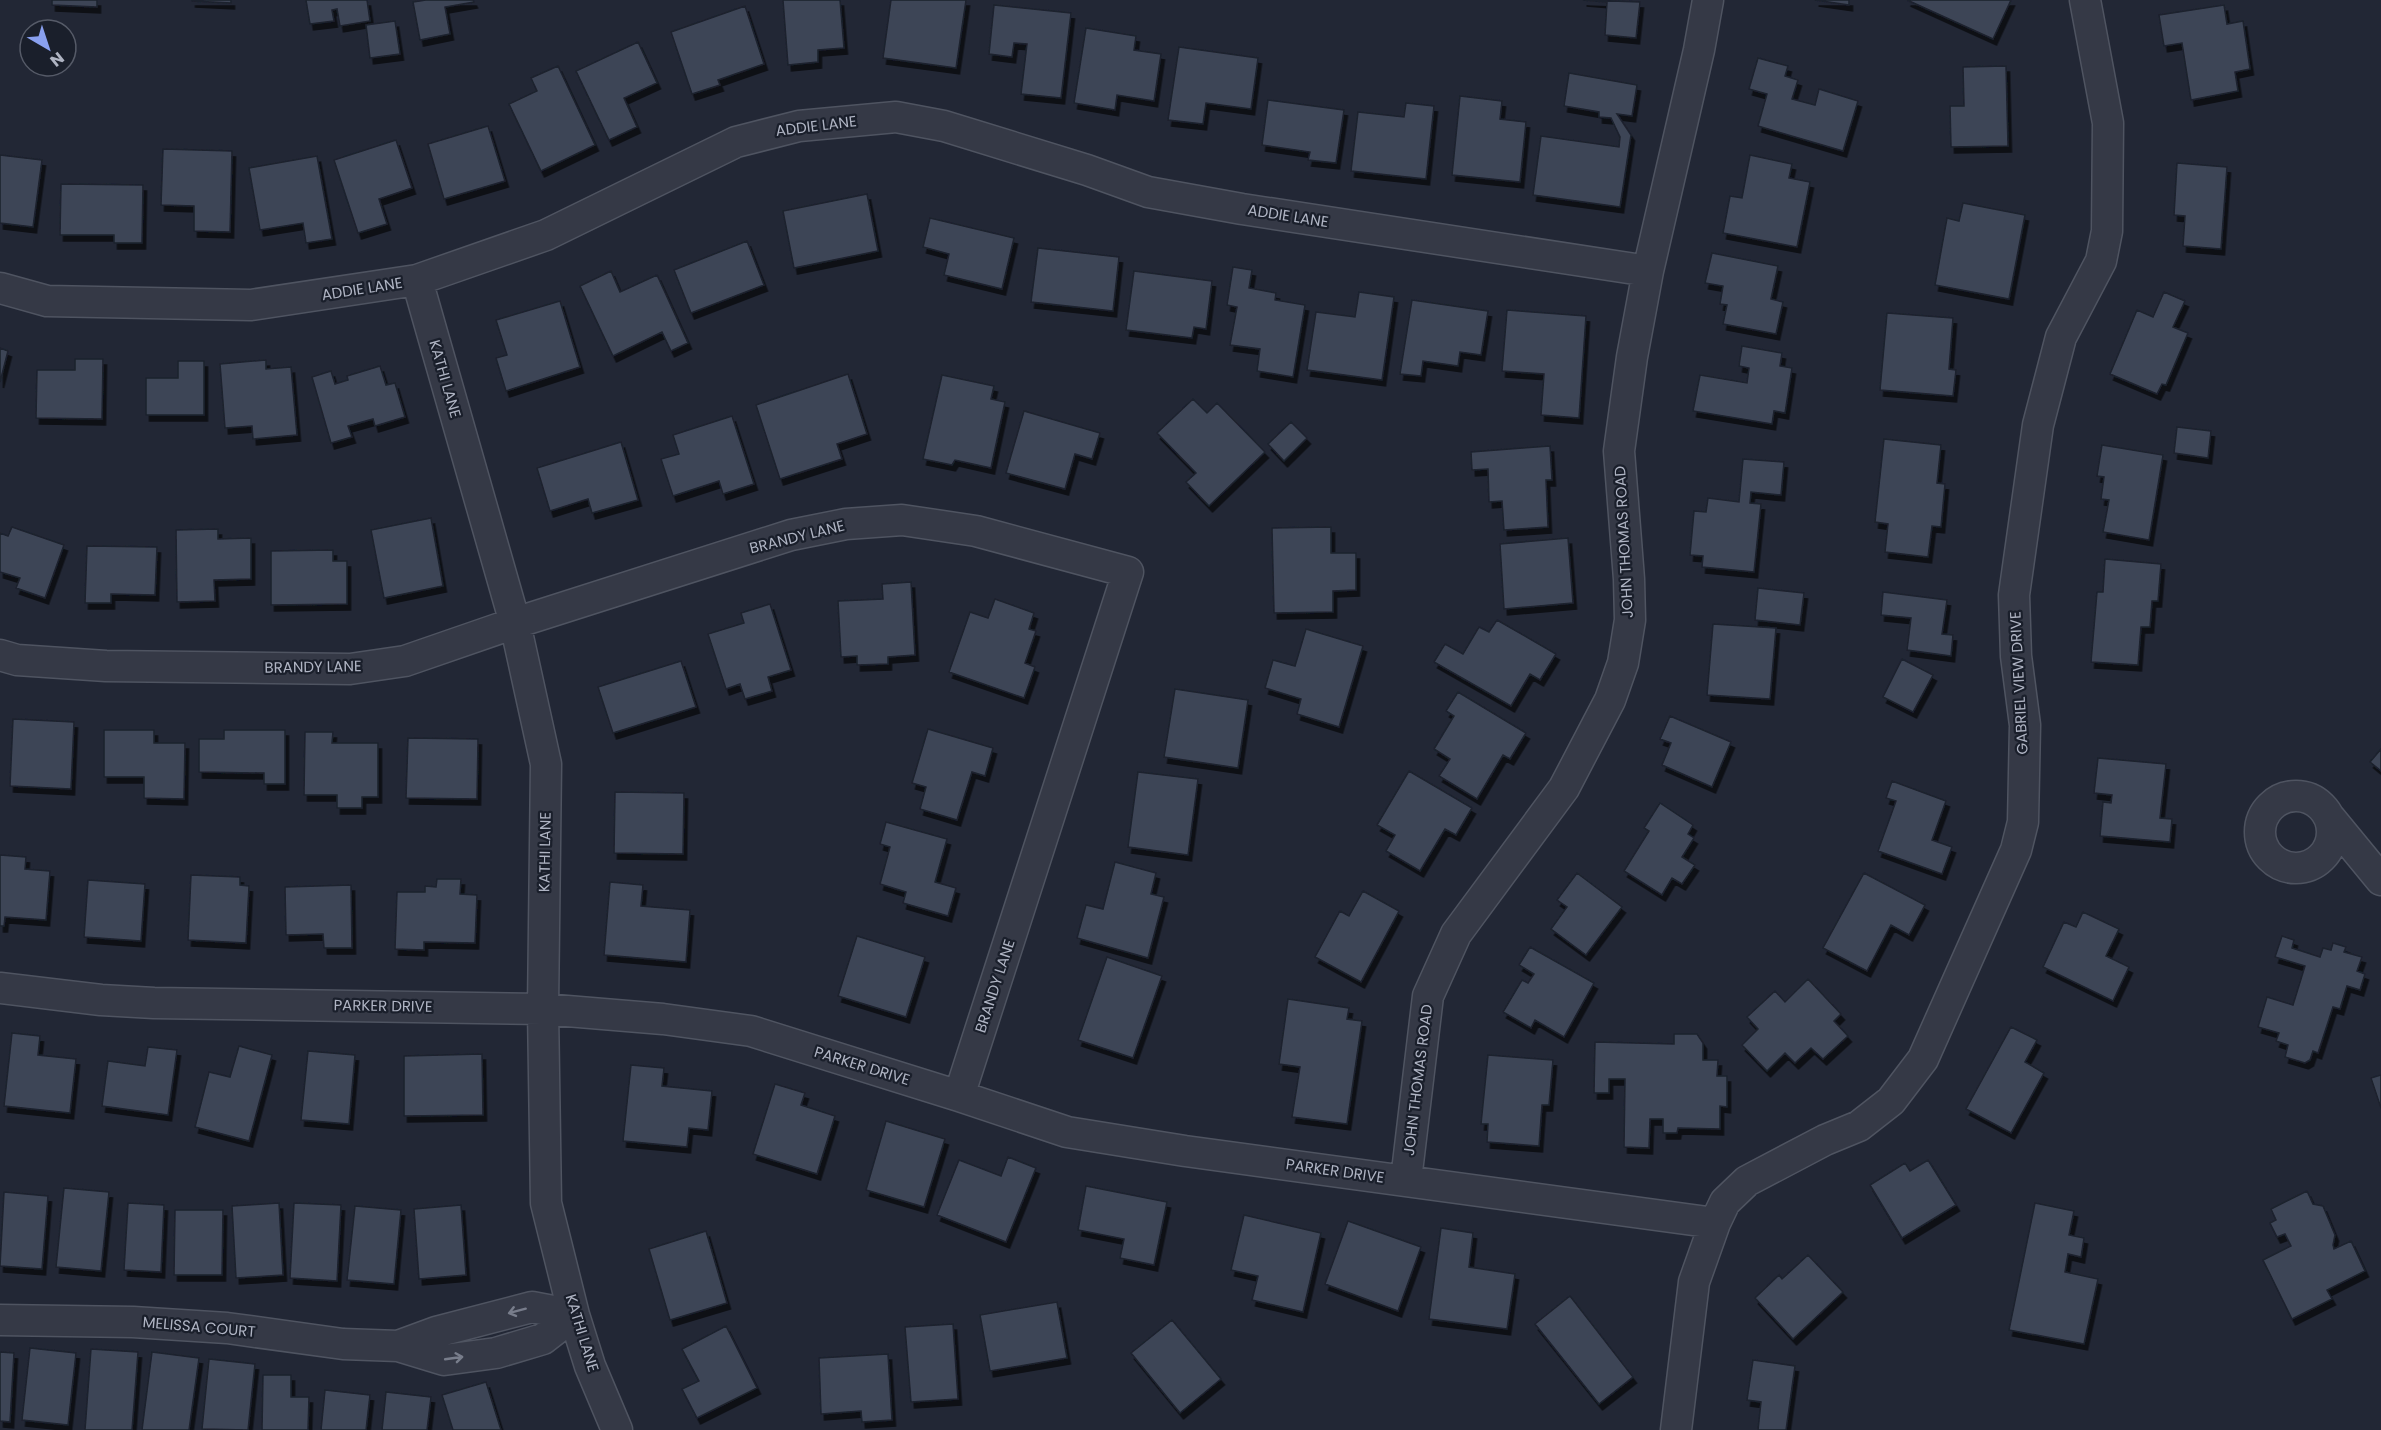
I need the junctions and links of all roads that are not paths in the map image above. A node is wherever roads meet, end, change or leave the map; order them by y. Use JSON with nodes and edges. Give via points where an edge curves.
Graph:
{"nodes":[{"id":1,"x":1708,"y":0,"type":"edge"},
{"id":2,"x":2085,"y":0,"type":"edge"},
{"id":3,"x":1648,"y":271,"type":"junction"},
{"id":4,"x":417,"y":280,"type":"junction"},
{"id":5,"x":0,"y":288,"type":"edge"},
{"id":6,"x":515,"y":623,"type":"junction"},
{"id":7,"x":0,"y":655,"type":"edge"},
{"id":8,"x":2330,"y":818,"type":"dead end"},
{"id":9,"x":2381,"y":880,"type":"edge"},
{"id":10,"x":0,"y":988,"type":"edge"},
{"id":11,"x":543,"y":1009,"type":"junction"},
{"id":12,"x":959,"y":1096,"type":"junction"},
{"id":13,"x":1406,"y":1180,"type":"junction"},
{"id":14,"x":1715,"y":1223,"type":"junction"},
{"id":15,"x":574,"y":1315,"type":"junction"},
{"id":16,"x":0,"y":1320,"type":"edge"},
{"id":17,"x":616,"y":1430,"type":"edge"},
{"id":18,"x":1676,"y":1430,"type":"edge"}],
"edges":[{"from":1,"to":3,"type":"street","name":"JOHN THOMAS ROAD"},
{"from":2,"to":14,"type":"street","name":"GABRIEL VIEW DRIVE","via":[[2108,123],[2107,231],[2101,261],[2061,338],[2038,425],[2014,595],[2016,656],[2025,725],[2022,822],[2016,850],[1923,1059],[1891,1101],[1859,1126],[1747,1181],[1725,1202]]},
{"from":3,"to":4,"type":"street","name":"ADDIE LANE","via":[[1148,192],[944,126],[896,117],[799,126],[736,142],[546,235]]},
{"from":3,"to":13,"type":"street","name":"JOHN THOMAS ROAD","via":[[1619,451],[1630,620],[1623,663],[1610,700],[1564,788],[1456,934],[1428,996]]},
{"from":4,"to":5,"type":"street","name":"ADDIE LANE","via":[[251,305],[47,301]]},
{"from":4,"to":6,"type":"street","name":"KATHI LANE"},
{"from":6,"to":7,"type":"street","name":"BRANDY LANE","via":[[405,661],[350,669],[106,666],[17,660]]},
{"from":6,"to":11,"type":"street","name":"KATHI LANE","via":[[546,764]]},
{"from":6,"to":12,"type":"street","name":"BRANDY LANE","via":[[791,535],[846,524],[902,520],[976,531],[1128,572]]},
{"from":8,"to":9,"type":"street"},
{"from":10,"to":11,"type":"street","name":"PARKER DRIVE","via":[[154,1003]]},
{"from":11,"to":12,"type":"street","name":"PARKER DRIVE","via":[[663,1018],[751,1031]]},
{"from":11,"to":15,"type":"street","name":"KATHI LANE","via":[[546,1203]]},
{"from":12,"to":13,"type":"street","name":"PARKER DRIVE","via":[[1067,1132]]},
{"from":13,"to":14,"type":"street","name":"PARKER DRIVE"},
{"from":14,"to":18,"type":"street","name":"GABRIEL VIEW DRIVE","via":[[1694,1282]]},
{"from":15,"to":16,"type":"street","name":"MELISSA COURT","via":[[543,1339],[496,1353],[444,1360],[398,1346],[343,1344],[227,1328]]},
{"from":15,"to":17,"type":"street","name":"KATHI LANE"}]}
